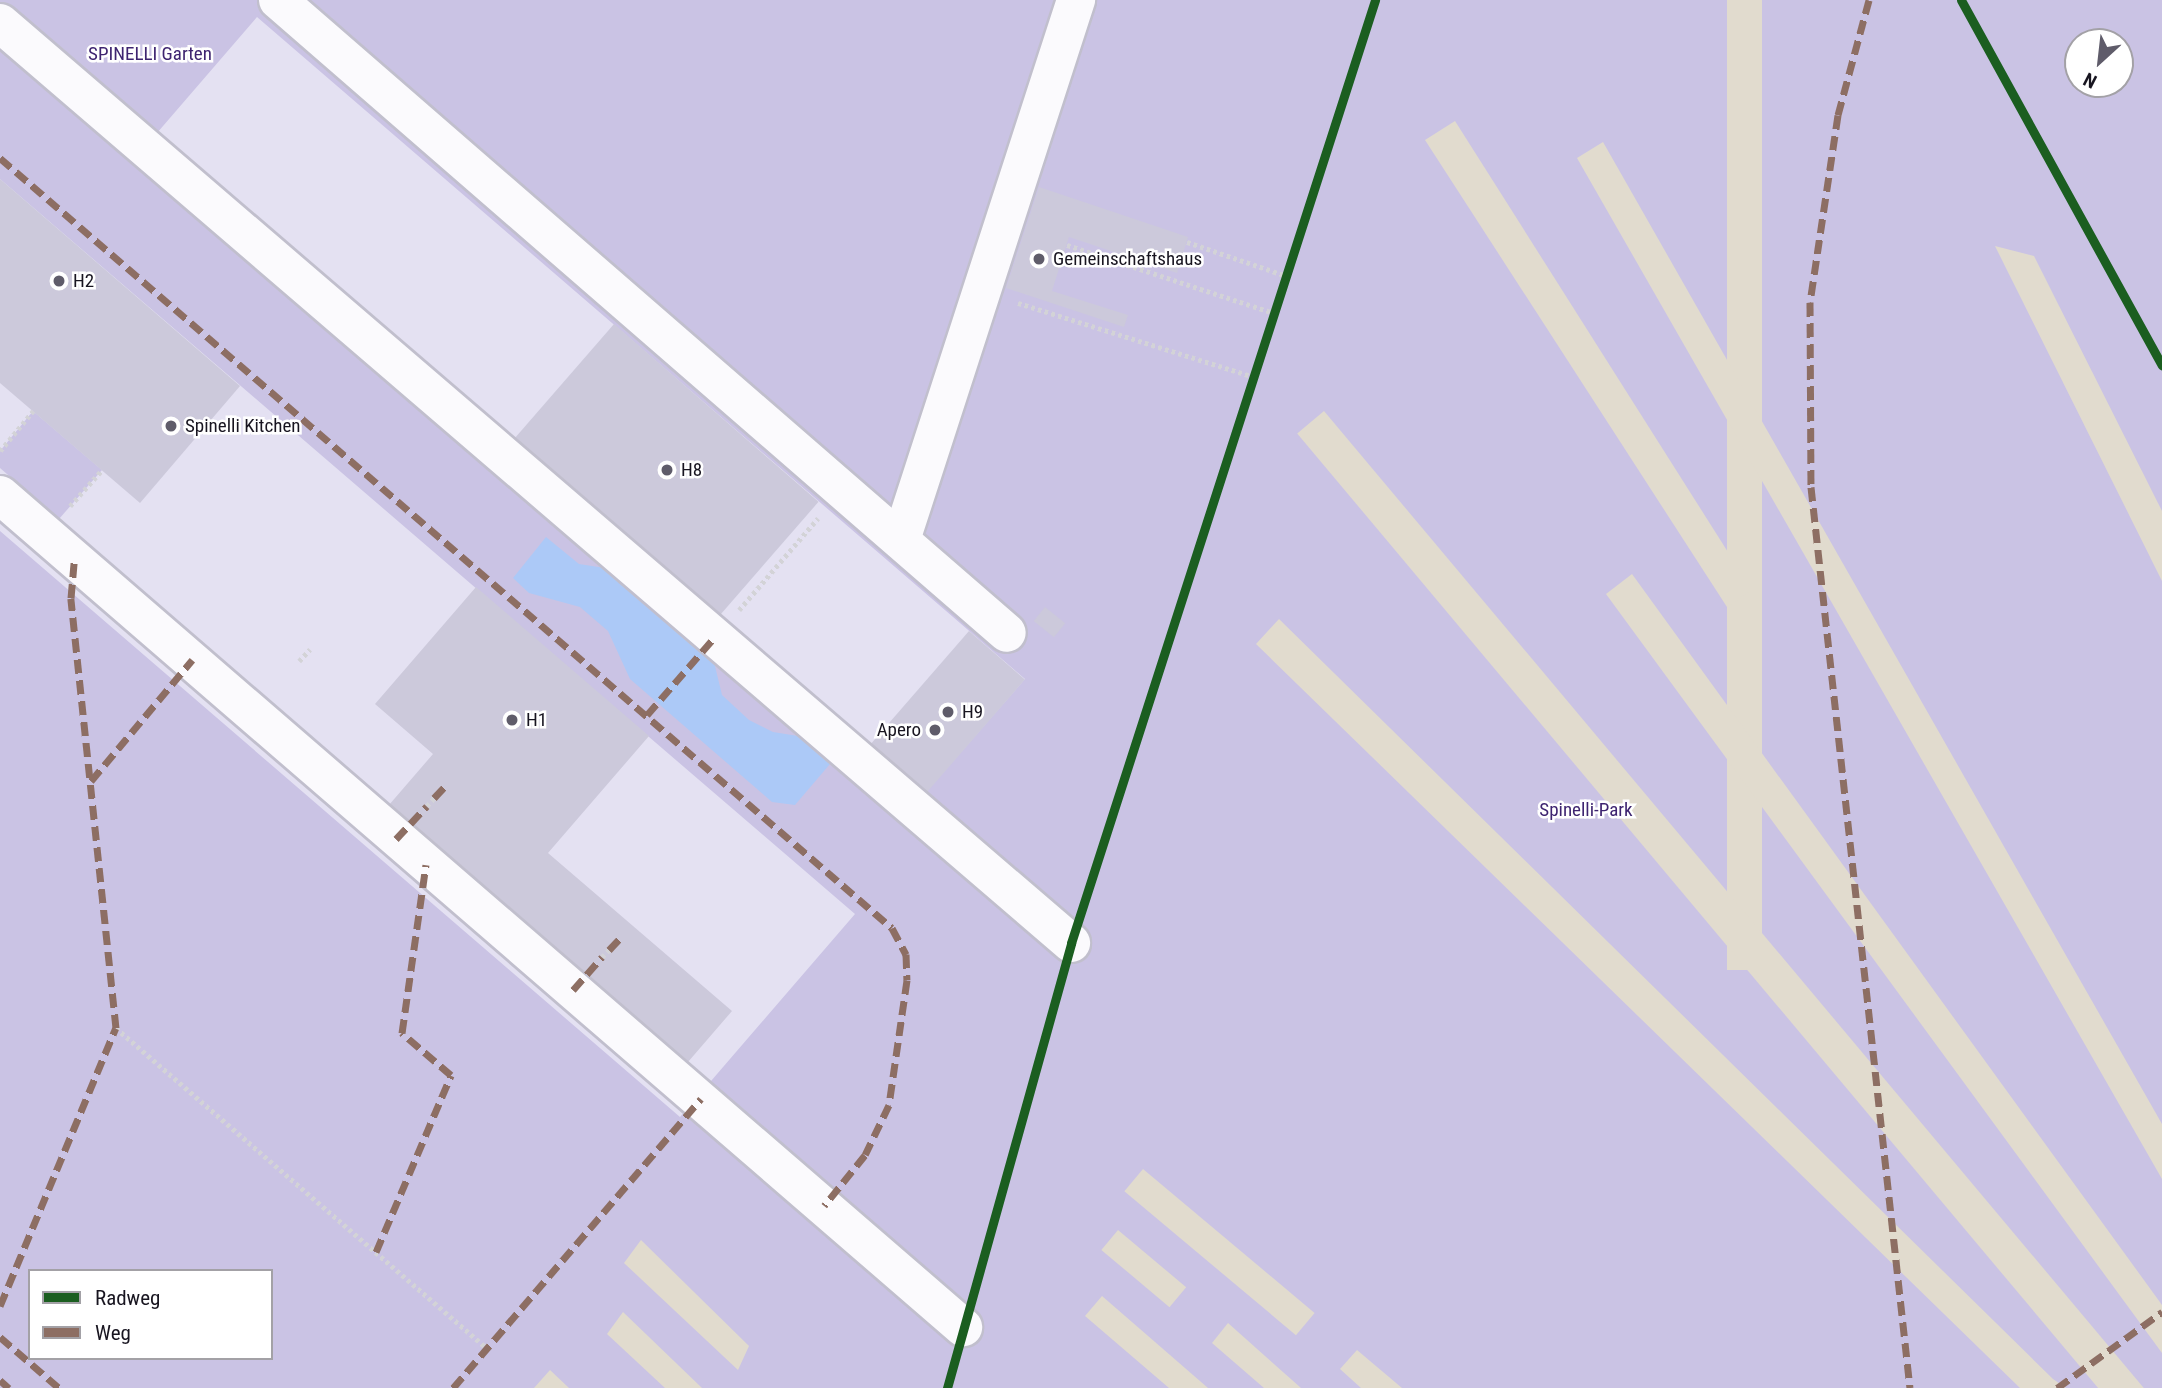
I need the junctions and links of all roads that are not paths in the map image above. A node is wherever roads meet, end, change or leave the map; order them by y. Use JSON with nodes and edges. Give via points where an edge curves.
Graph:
{"nodes":[{"id":1,"x":278,"y":0,"type":"edge"},
{"id":2,"x":1076,"y":0,"type":"edge"},
{"id":3,"x":0,"y":23,"type":"edge"},
{"id":4,"x":0,"y":495,"type":"edge"},
{"id":5,"x":901,"y":540,"type":"junction"},
{"id":6,"x":1007,"y":634,"type":"dead end"},
{"id":7,"x":1071,"y":943,"type":"dead end"},
{"id":8,"x":963,"y":1327,"type":"dead end"}],
"edges":[{"from":1,"to":5,"type":"lane"},
{"from":2,"to":5,"type":"lane"},
{"from":3,"to":7,"type":"lane"},
{"from":4,"to":8,"type":"lane"},
{"from":5,"to":6,"type":"lane"}]}
